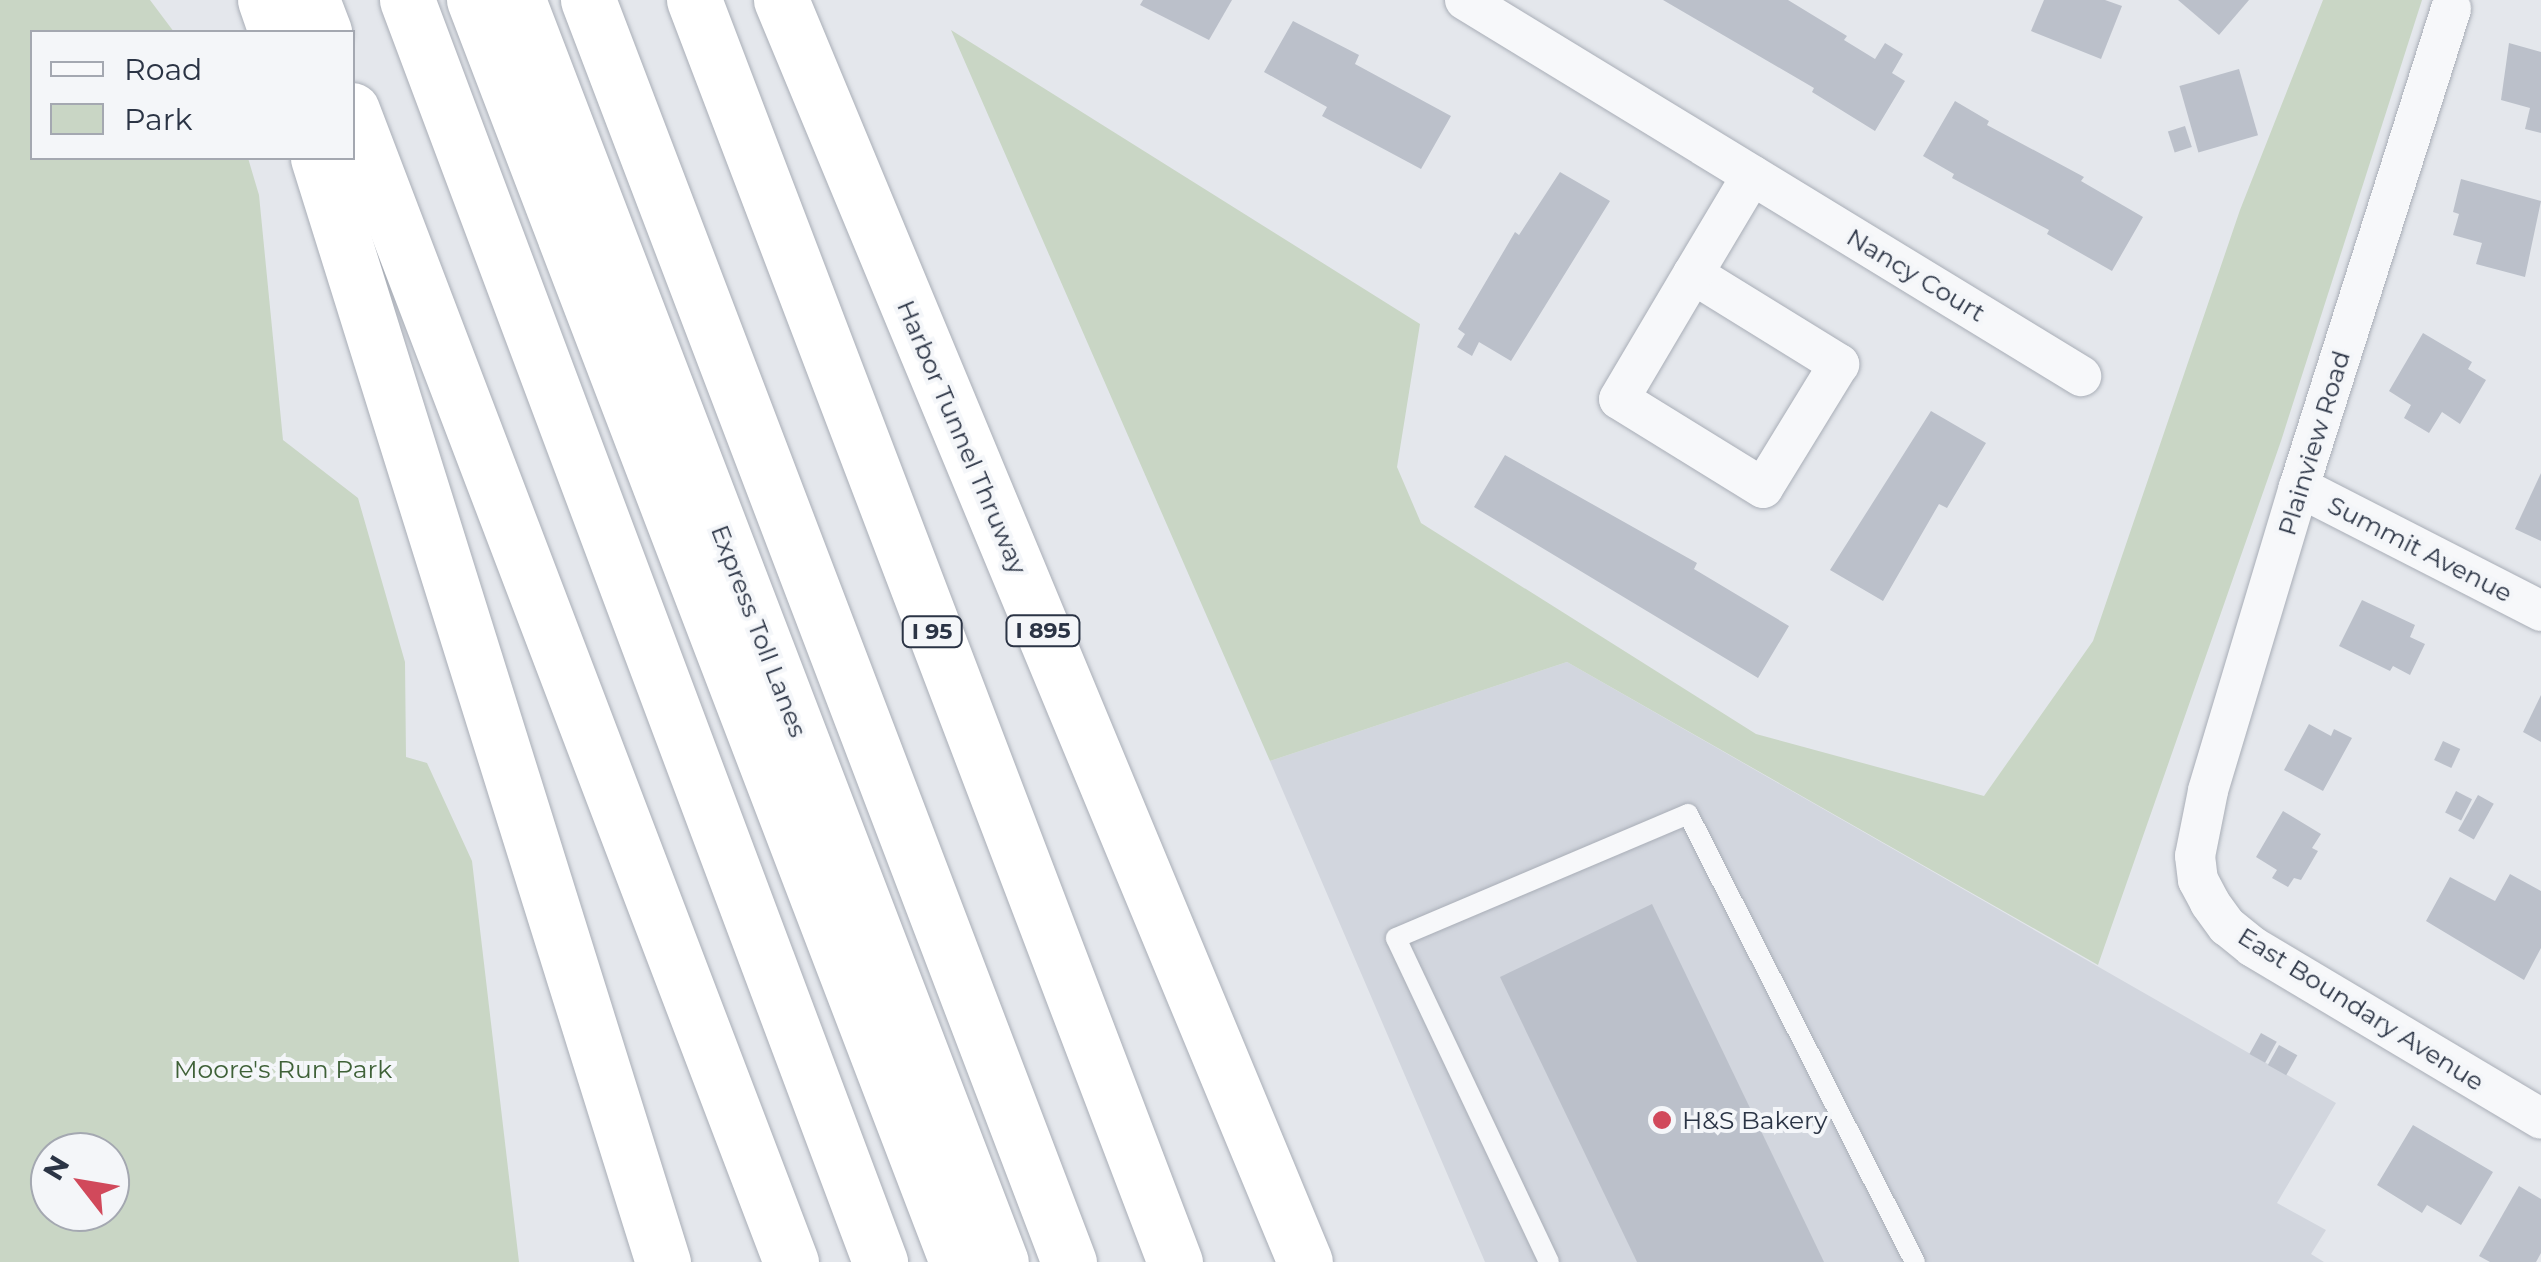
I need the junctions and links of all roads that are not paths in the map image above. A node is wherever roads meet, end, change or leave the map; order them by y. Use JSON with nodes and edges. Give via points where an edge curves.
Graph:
{"nodes":[{"id":1,"x":265,"y":0,"type":"edge"},
{"id":2,"x":312,"y":0,"type":"edge"},
{"id":3,"x":407,"y":0,"type":"edge"},
{"id":4,"x":474,"y":0,"type":"edge"},
{"id":5,"x":518,"y":0,"type":"edge"},
{"id":6,"x":588,"y":0,"type":"edge"},
{"id":7,"x":694,"y":0,"type":"edge"},
{"id":8,"x":780,"y":0,"type":"edge"},
{"id":9,"x":1489,"y":6,"type":"edge"},
{"id":10,"x":2451,"y":9,"type":"dead end"},
{"id":11,"x":275,"y":30,"type":"edge"},
{"id":12,"x":323,"y":30,"type":"edge"},
{"id":13,"x":355,"y":118,"type":"edge"},
{"id":14,"x":319,"y":160,"type":"edge"},
{"id":15,"x":1752,"y":175,"type":"junction"},
{"id":16,"x":1693,"y":274,"type":"junction"},
{"id":17,"x":2081,"y":376,"type":"dead end"},
{"id":18,"x":2299,"y":488,"type":"junction"},
{"id":19,"x":2541,"y":611,"type":"edge"},
{"id":20,"x":2198,"y":880,"type":"joint"},
{"id":21,"x":2541,"y":1119,"type":"edge"},
{"id":22,"x":663,"y":1262,"type":"edge"},
{"id":23,"x":791,"y":1262,"type":"edge"},
{"id":24,"x":880,"y":1262,"type":"edge"},
{"id":25,"x":957,"y":1262,"type":"edge"},
{"id":26,"x":1001,"y":1262,"type":"edge"},
{"id":27,"x":1069,"y":1262,"type":"edge"},
{"id":28,"x":1174,"y":1262,"type":"edge"},
{"id":29,"x":1305,"y":1262,"type":"edge"},
{"id":30,"x":1548,"y":1262,"type":"edge"},
{"id":31,"x":1915,"y":1262,"type":"edge"}],
"edges":[{"from":1,"to":11,"type":"highway"},
{"from":2,"to":12,"type":"highway"},
{"from":3,"to":24,"type":"highway"},
{"from":4,"to":25,"type":"highway","name":"Express Toll Lanes"},
{"from":5,"to":26,"type":"highway","name":"Express Toll Lanes"},
{"from":6,"to":27,"type":"highway"},
{"from":7,"to":28,"type":"highway","number":"I 95"},
{"from":8,"to":29,"type":"highway","name":"Harbor Tunnel Thruway","number":"I 895"},
{"from":9,"to":15,"type":"street","name":"Nancy Court"},
{"from":10,"to":18,"type":"street","name":"Plainview Road"},
{"from":13,"to":23,"type":"highway"},
{"from":14,"to":22,"type":"highway"},
{"from":15,"to":16,"type":"street"},
{"from":15,"to":17,"type":"street","name":"Nancy Court"},
{"from":16,"to":16,"type":"street","via":[[1839,364],[1763,488],[1619,399]]},
{"from":18,"to":19,"type":"street","name":"Summit Avenue"},
{"from":18,"to":20,"type":"street","name":"Plainview Road","via":[[2203,809]]},
{"from":20,"to":21,"type":"street","name":"East Boundary Avenue","via":[[2227,926],[2253,947]]},
{"from":30,"to":31,"type":"lane","via":[[1396,938],[1688,814]]}]}
